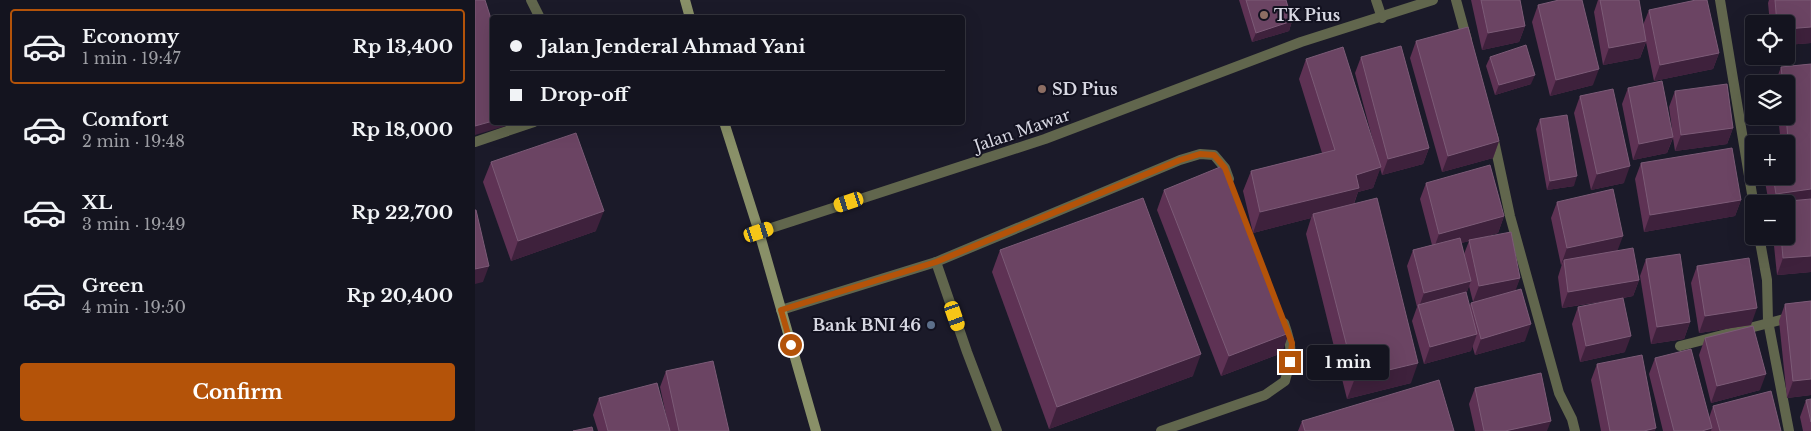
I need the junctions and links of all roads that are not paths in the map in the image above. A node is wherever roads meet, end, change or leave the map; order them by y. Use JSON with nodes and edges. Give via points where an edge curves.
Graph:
{"nodes":[{"id":1,"x":531,"y":0,"type":"edge"},
{"id":2,"x":685,"y":0,"type":"edge"},
{"id":3,"x":1376,"y":0,"type":"edge"},
{"id":4,"x":1433,"y":0,"type":"edge"},
{"id":5,"x":1456,"y":0,"type":"edge"},
{"id":6,"x":1720,"y":0,"type":"edge"},
{"id":7,"x":538,"y":15,"type":"edge"},
{"id":8,"x":689,"y":15,"type":"edge"},
{"id":9,"x":1382,"y":18,"type":"junction"},
{"id":10,"x":1469,"y":47,"type":"edge"},
{"id":11,"x":1489,"y":123,"type":"edge"},
{"id":12,"x":524,"y":125,"type":"edge"},
{"id":13,"x":725,"y":125,"type":"edge"},
{"id":14,"x":475,"y":142,"type":"edge"},
{"id":15,"x":1232,"y":186,"type":"edge"},
{"id":16,"x":1752,"y":195,"type":"edge"},
{"id":17,"x":759,"y":232,"type":"junction"},
{"id":18,"x":1761,"y":245,"type":"edge"},
{"id":19,"x":936,"y":262,"type":"junction"},
{"id":20,"x":781,"y":310,"type":"junction"},
{"id":21,"x":1811,"y":312,"type":"edge"},
{"id":22,"x":1281,"y":315,"type":"edge"},
{"id":23,"x":1768,"y":321,"type":"junction"},
{"id":24,"x":1679,"y":346,"type":"dead end"},
{"id":25,"x":816,"y":431,"type":"edge"},
{"id":26,"x":997,"y":431,"type":"edge"},
{"id":27,"x":1161,"y":431,"type":"edge"},
{"id":28,"x":1575,"y":431,"type":"edge"},
{"id":29,"x":1789,"y":431,"type":"edge"}],
"edges":[{"from":1,"to":7,"type":"street"},
{"from":2,"to":8,"type":"main road"},
{"from":3,"to":9,"type":"street"},
{"from":4,"to":9,"type":"street","name":"Jalan Mawar"},
{"from":5,"to":10,"type":"street"},
{"from":6,"to":16,"type":"street"},
{"from":9,"to":17,"type":"street","name":"Jalan Mawar","via":[[1301,42],[1045,139]]},
{"from":11,"to":28,"type":"street","via":[[1510,216],[1556,384]]},
{"from":12,"to":14,"type":"street"},
{"from":13,"to":17,"type":"main road"},
{"from":15,"to":19,"type":"street","via":[[1225,168],[1214,155],[1200,154]]},
{"from":17,"to":20,"type":"main road"},
{"from":18,"to":23,"type":"street","via":[[1767,280]]},
{"from":19,"to":20,"type":"street"},
{"from":19,"to":26,"type":"street"},
{"from":20,"to":25,"type":"main road"},
{"from":21,"to":23,"type":"street"},
{"from":22,"to":27,"type":"street","via":[[1292,343],[1285,381],[1265,394]]},
{"from":23,"to":24,"type":"street"},
{"from":23,"to":29,"type":"street"}]}
